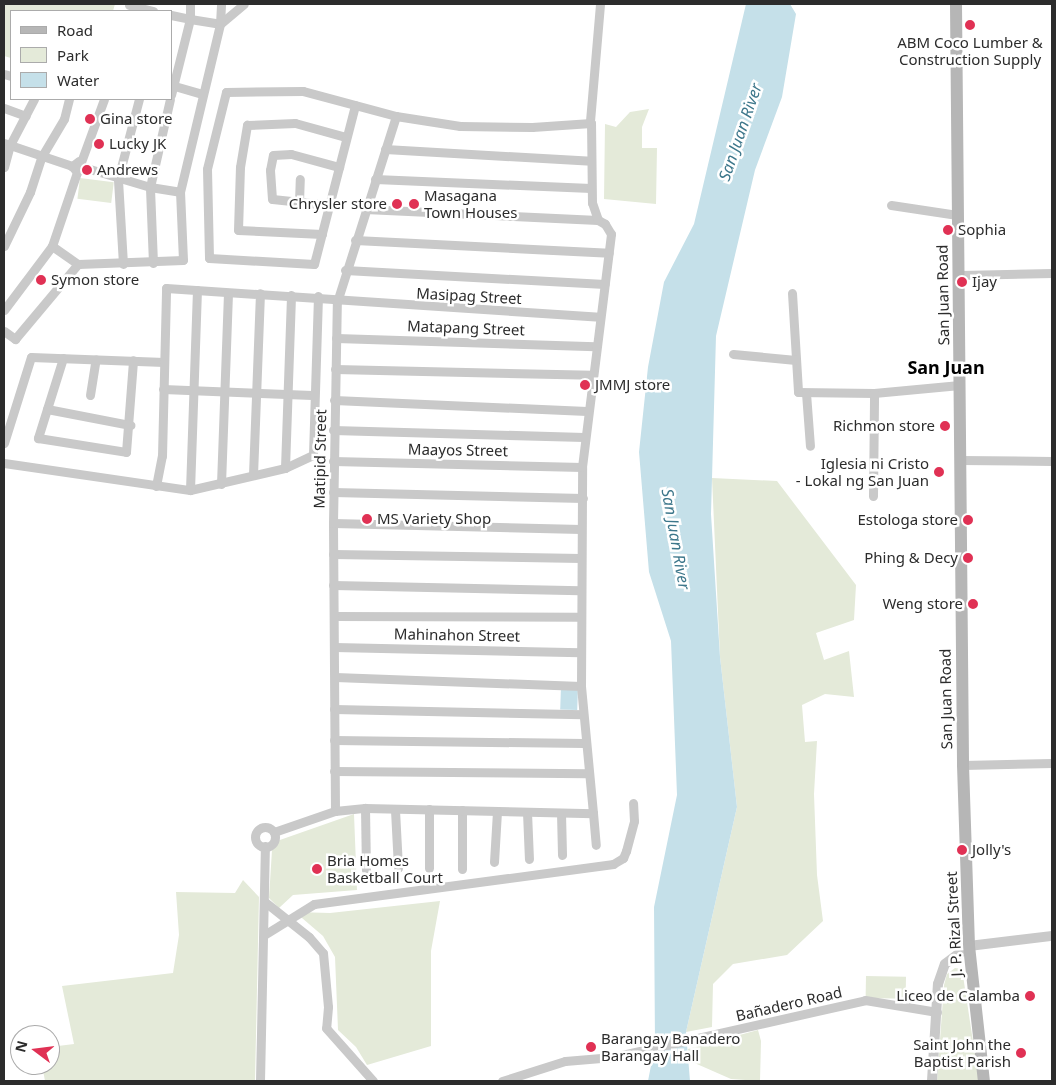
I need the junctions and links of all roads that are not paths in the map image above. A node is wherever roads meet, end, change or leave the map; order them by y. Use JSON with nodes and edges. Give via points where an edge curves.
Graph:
{"nodes":[{"id":1,"x":190,"y":4,"type":"edge"},
{"id":2,"x":221,"y":4,"type":"edge"},
{"id":3,"x":244,"y":4,"type":"edge"},
{"id":4,"x":600,"y":4,"type":"edge"},
{"id":5,"x":956,"y":4,"type":"edge"},
{"id":6,"x":129,"y":7,"type":"edge"},
{"id":7,"x":147,"y":10,"type":"edge"},
{"id":8,"x":172,"y":15,"type":"edge"},
{"id":9,"x":190,"y":19,"type":"junction"},
{"id":10,"x":220,"y":24,"type":"junction"},
{"id":11,"x":172,"y":91,"type":"edge"},
{"id":12,"x":202,"y":94,"type":"junction"},
{"id":13,"x":34,"y":100,"type":"edge"},
{"id":14,"x":69,"y":100,"type":"edge"},
{"id":15,"x":104,"y":100,"type":"edge"},
{"id":16,"x":139,"y":100,"type":"edge"},
{"id":17,"x":170,"y":100,"type":"edge"},
{"id":18,"x":355,"y":105,"type":"junction"},
{"id":19,"x":4,"y":108,"type":"edge"},
{"id":20,"x":26,"y":116,"type":"junction"},
{"id":21,"x":396,"y":116,"type":"junction"},
{"id":22,"x":590,"y":121,"type":"dead end"},
{"id":23,"x":346,"y":137,"type":"junction"},
{"id":24,"x":7,"y":144,"type":"edge"},
{"id":25,"x":385,"y":149,"type":"junction"},
{"id":26,"x":42,"y":156,"type":"junction"},
{"id":27,"x":591,"y":161,"type":"junction"},
{"id":28,"x":4,"y":167,"type":"edge"},
{"id":29,"x":78,"y":167,"type":"junction"},
{"id":30,"x":339,"y":167,"type":"junction"},
{"id":31,"x":118,"y":179,"type":"junction"},
{"id":32,"x":375,"y":179,"type":"junction"},
{"id":33,"x":300,"y":180,"type":"dead end"},
{"id":34,"x":150,"y":187,"type":"junction"},
{"id":35,"x":591,"y":188,"type":"junction"},
{"id":36,"x":180,"y":192,"type":"junction"},
{"id":37,"x":299,"y":202,"type":"junction"},
{"id":38,"x":329,"y":205,"type":"junction"},
{"id":39,"x":891,"y":205,"type":"dead end"},
{"id":40,"x":365,"y":209,"type":"junction"},
{"id":41,"x":957,"y":215,"type":"junction"},
{"id":42,"x":598,"y":220,"type":"junction"},
{"id":43,"x":322,"y":234,"type":"junction"},
{"id":44,"x":355,"y":240,"type":"junction"},
{"id":45,"x":4,"y":246,"type":"edge"},
{"id":46,"x":52,"y":246,"type":"junction"},
{"id":47,"x":609,"y":253,"type":"junction"},
{"id":48,"x":153,"y":263,"type":"junction"},
{"id":49,"x":78,"y":264,"type":"junction"},
{"id":50,"x":123,"y":264,"type":"junction"},
{"id":51,"x":345,"y":270,"type":"junction"},
{"id":52,"x":1052,"y":273,"type":"edge"},
{"id":53,"x":960,"y":276,"type":"junction"},
{"id":54,"x":605,"y":284,"type":"junction"},
{"id":55,"x":197,"y":290,"type":"junction"},
{"id":56,"x":228,"y":293,"type":"junction"},
{"id":57,"x":260,"y":293,"type":"junction"},
{"id":58,"x":792,"y":293,"type":"dead end"},
{"id":59,"x":291,"y":295,"type":"junction"},
{"id":60,"x":318,"y":296,"type":"junction"},
{"id":61,"x":337,"y":302,"type":"junction"},
{"id":62,"x":4,"y":310,"type":"edge"},
{"id":63,"x":599,"y":317,"type":"junction"},
{"id":64,"x":4,"y":331,"type":"edge"},
{"id":65,"x":336,"y":338,"type":"junction"},
{"id":66,"x":596,"y":346,"type":"junction"},
{"id":67,"x":733,"y":354,"type":"dead end"},
{"id":68,"x":63,"y":358,"type":"junction"},
{"id":69,"x":96,"y":359,"type":"junction"},
{"id":70,"x":133,"y":360,"type":"junction"},
{"id":71,"x":796,"y":360,"type":"junction"},
{"id":72,"x":164,"y":362,"type":"junction"},
{"id":73,"x":335,"y":369,"type":"junction"},
{"id":74,"x":592,"y":375,"type":"junction"},
{"id":75,"x":960,"y":385,"type":"junction"},
{"id":76,"x":163,"y":389,"type":"junction"},
{"id":77,"x":192,"y":390,"type":"junction"},
{"id":78,"x":224,"y":392,"type":"junction"},
{"id":79,"x":806,"y":392,"type":"junction"},
{"id":80,"x":288,"y":393,"type":"junction"},
{"id":81,"x":874,"y":393,"type":"junction"},
{"id":82,"x":90,"y":394,"type":"dead end"},
{"id":83,"x":255,"y":394,"type":"junction"},
{"id":84,"x":312,"y":395,"type":"junction"},
{"id":85,"x":334,"y":400,"type":"junction"},
{"id":86,"x":47,"y":409,"type":"junction"},
{"id":87,"x":587,"y":411,"type":"junction"},
{"id":88,"x":130,"y":425,"type":"junction"},
{"id":89,"x":333,"y":430,"type":"junction"},
{"id":90,"x":584,"y":437,"type":"junction"},
{"id":91,"x":4,"y":443,"type":"edge"},
{"id":92,"x":810,"y":446,"type":"dead end"},
{"id":93,"x":960,"y":460,"type":"junction"},
{"id":94,"x":1052,"y":460,"type":"edge"},
{"id":95,"x":333,"y":462,"type":"junction"},
{"id":96,"x":4,"y":463,"type":"edge"},
{"id":97,"x":582,"y":467,"type":"junction"},
{"id":98,"x":285,"y":468,"type":"junction"},
{"id":99,"x":253,"y":476,"type":"junction"},
{"id":100,"x":221,"y":484,"type":"junction"},
{"id":101,"x":156,"y":486,"type":"junction"},
{"id":102,"x":190,"y":490,"type":"junction"},
{"id":103,"x":333,"y":492,"type":"junction"},
{"id":104,"x":873,"y":496,"type":"dead end"},
{"id":105,"x":582,"y":498,"type":"junction"},
{"id":106,"x":333,"y":523,"type":"junction"},
{"id":107,"x":581,"y":529,"type":"junction"},
{"id":108,"x":332,"y":554,"type":"junction"},
{"id":109,"x":581,"y":558,"type":"junction"},
{"id":110,"x":334,"y":585,"type":"junction"},
{"id":111,"x":580,"y":590,"type":"junction"},
{"id":112,"x":334,"y":616,"type":"junction"},
{"id":113,"x":579,"y":617,"type":"junction"},
{"id":114,"x":334,"y":647,"type":"junction"},
{"id":115,"x":580,"y":652,"type":"junction"},
{"id":116,"x":335,"y":677,"type":"junction"},
{"id":117,"x":580,"y":686,"type":"junction"},
{"id":118,"x":334,"y":709,"type":"junction"},
{"id":119,"x":583,"y":714,"type":"junction"},
{"id":120,"x":334,"y":740,"type":"junction"},
{"id":121,"x":584,"y":743,"type":"junction"},
{"id":122,"x":1052,"y":763,"type":"edge"},
{"id":123,"x":963,"y":765,"type":"junction"},
{"id":124,"x":334,"y":771,"type":"junction"},
{"id":125,"x":587,"y":773,"type":"junction"},
{"id":126,"x":633,"y":802,"type":"dead end"},
{"id":127,"x":365,"y":808,"type":"junction"},
{"id":128,"x":396,"y":810,"type":"junction"},
{"id":129,"x":429,"y":810,"type":"junction"},
{"id":130,"x":462,"y":810,"type":"junction"},
{"id":131,"x":335,"y":811,"type":"junction"},
{"id":132,"x":496,"y":811,"type":"junction"},
{"id":133,"x":527,"y":812,"type":"junction"},
{"id":134,"x":561,"y":813,"type":"junction"},
{"id":135,"x":593,"y":813,"type":"junction"},
{"id":136,"x":274,"y":832,"type":"junction"},
{"id":137,"x":596,"y":845,"type":"dead end"},
{"id":138,"x":265,"y":846,"type":"junction"},
{"id":139,"x":562,"y":855,"type":"dead end"},
{"id":140,"x":530,"y":859,"type":"dead end"},
{"id":141,"x":494,"y":862,"type":"dead end"},
{"id":142,"x":398,"y":868,"type":"dead end"},
{"id":143,"x":429,"y":868,"type":"dead end"},
{"id":144,"x":462,"y":869,"type":"dead end"},
{"id":145,"x":366,"y":870,"type":"dead end"},
{"id":146,"x":265,"y":902,"type":"junction"},
{"id":147,"x":287,"y":920,"type":"junction"},
{"id":148,"x":264,"y":936,"type":"junction"},
{"id":149,"x":1052,"y":936,"type":"edge"},
{"id":150,"x":969,"y":946,"type":"junction"},
{"id":151,"x":937,"y":1012,"type":"junction"},
{"id":152,"x":260,"y":1081,"type":"edge"},
{"id":153,"x":373,"y":1081,"type":"edge"},
{"id":154,"x":502,"y":1081,"type":"edge"},
{"id":155,"x":932,"y":1081,"type":"edge"},
{"id":156,"x":984,"y":1081,"type":"edge"}],
"edges":[{"from":1,"to":9,"type":"street"},
{"from":2,"to":10,"type":"street"},
{"from":3,"to":10,"type":"street"},
{"from":4,"to":22,"type":"street"},
{"from":5,"to":41,"type":"main road","name":"San Juan Road"},
{"from":6,"to":7,"type":"street"},
{"from":8,"to":9,"type":"street"},
{"from":9,"to":10,"type":"street"},
{"from":9,"to":11,"type":"street"},
{"from":10,"to":12,"type":"street"},
{"from":11,"to":12,"type":"street"},
{"from":12,"to":36,"type":"street"},
{"from":13,"to":20,"type":"street"},
{"from":14,"to":26,"type":"street","via":[[64,119]]},
{"from":15,"to":29,"type":"street"},
{"from":16,"to":31,"type":"street"},
{"from":17,"to":34,"type":"street"},
{"from":18,"to":21,"type":"street"},
{"from":18,"to":23,"type":"street"},
{"from":18,"to":43,"type":"street","via":[[303,91],[226,92],[214,131],[207,169],[209,258],[314,264]]},
{"from":19,"to":20,"type":"street"},
{"from":20,"to":24,"type":"street"},
{"from":21,"to":25,"type":"street","name":"Matipid Street"},
{"from":21,"to":27,"type":"street","via":[[460,126],[532,127],[591,123]]},
{"from":23,"to":30,"type":"street"},
{"from":23,"to":43,"type":"street","via":[[296,123],[247,126],[240,167],[238,230]]},
{"from":24,"to":26,"type":"street"},
{"from":24,"to":28,"type":"street"},
{"from":25,"to":27,"type":"street"},
{"from":25,"to":32,"type":"street","name":"Matipid Street"},
{"from":26,"to":29,"type":"street"},
{"from":26,"to":45,"type":"street","via":[[30,192]]},
{"from":27,"to":35,"type":"street"},
{"from":29,"to":31,"type":"street"},
{"from":29,"to":46,"type":"street"},
{"from":30,"to":37,"type":"street","via":[[292,154],[274,155],[270,170],[272,199]]},
{"from":30,"to":38,"type":"street"},
{"from":31,"to":34,"type":"street"},
{"from":31,"to":50,"type":"street"},
{"from":32,"to":35,"type":"street"},
{"from":32,"to":40,"type":"street","name":"Matipid Street"},
{"from":33,"to":37,"type":"street"},
{"from":34,"to":36,"type":"street"},
{"from":34,"to":48,"type":"street"},
{"from":35,"to":42,"type":"street"},
{"from":36,"to":48,"type":"street","via":[[183,260]]},
{"from":37,"to":38,"type":"street"},
{"from":38,"to":43,"type":"street"},
{"from":39,"to":41,"type":"street"},
{"from":40,"to":42,"type":"street"},
{"from":40,"to":44,"type":"street","name":"Matipid Street"},
{"from":41,"to":53,"type":"main road","name":"San Juan Road"},
{"from":42,"to":47,"type":"street","via":[[611,234]]},
{"from":44,"to":47,"type":"street"},
{"from":44,"to":51,"type":"street","name":"Matipid Street"},
{"from":46,"to":49,"type":"street"},
{"from":46,"to":62,"type":"street"},
{"from":47,"to":54,"type":"street"},
{"from":48,"to":50,"type":"street"},
{"from":49,"to":50,"type":"street"},
{"from":49,"to":64,"type":"street","via":[[15,339]]},
{"from":51,"to":54,"type":"street"},
{"from":51,"to":61,"type":"street","name":"Matipid Street"},
{"from":52,"to":53,"type":"street"},
{"from":53,"to":75,"type":"main road","name":"San Juan Road"},
{"from":54,"to":63,"type":"street"},
{"from":55,"to":56,"type":"street","name":"Masipag Street"},
{"from":55,"to":72,"type":"street","name":"Masipag Street","via":[[166,288]]},
{"from":55,"to":77,"type":"street"},
{"from":56,"to":57,"type":"street","name":"Masipag Street"},
{"from":56,"to":78,"type":"street"},
{"from":57,"to":59,"type":"street","name":"Masipag Street"},
{"from":57,"to":83,"type":"street"},
{"from":58,"to":71,"type":"street"},
{"from":59,"to":60,"type":"street","name":"Masipag Street"},
{"from":59,"to":80,"type":"street"},
{"from":60,"to":61,"type":"street","name":"Masipag Street"},
{"from":60,"to":84,"type":"street"},
{"from":61,"to":63,"type":"street","name":"Masipag Street"},
{"from":61,"to":65,"type":"street","name":"Matipid Street"},
{"from":63,"to":66,"type":"street"},
{"from":65,"to":66,"type":"street","name":"Matapang Street"},
{"from":65,"to":73,"type":"street","name":"Matipid Street"},
{"from":66,"to":74,"type":"street"},
{"from":67,"to":71,"type":"street"},
{"from":68,"to":69,"type":"street"},
{"from":68,"to":86,"type":"street"},
{"from":68,"to":91,"type":"street","via":[[31,357]]},
{"from":69,"to":70,"type":"street"},
{"from":69,"to":82,"type":"street"},
{"from":70,"to":72,"type":"street"},
{"from":70,"to":88,"type":"street"},
{"from":71,"to":79,"type":"street","via":[[798,392]]},
{"from":72,"to":76,"type":"street"},
{"from":73,"to":74,"type":"street"},
{"from":73,"to":85,"type":"street","name":"Matipid Street"},
{"from":74,"to":87,"type":"street"},
{"from":75,"to":81,"type":"street"},
{"from":75,"to":93,"type":"main road","name":"San Juan Road"},
{"from":76,"to":77,"type":"street"},
{"from":76,"to":101,"type":"street","via":[[162,456]]},
{"from":77,"to":78,"type":"street"},
{"from":77,"to":102,"type":"street"},
{"from":78,"to":83,"type":"street"},
{"from":78,"to":100,"type":"street"},
{"from":79,"to":81,"type":"street"},
{"from":79,"to":92,"type":"street"},
{"from":80,"to":83,"type":"street"},
{"from":80,"to":84,"type":"street"},
{"from":80,"to":98,"type":"street"},
{"from":81,"to":104,"type":"street"},
{"from":83,"to":99,"type":"street"},
{"from":84,"to":98,"type":"street","via":[[313,455]]},
{"from":85,"to":87,"type":"street"},
{"from":85,"to":89,"type":"street","name":"Matipid Street"},
{"from":86,"to":88,"type":"street"},
{"from":86,"to":88,"type":"street","via":[[38,438],[126,452]]},
{"from":87,"to":90,"type":"street"},
{"from":89,"to":90,"type":"street"},
{"from":89,"to":95,"type":"street","name":"Matipid Street"},
{"from":90,"to":97,"type":"street"},
{"from":93,"to":94,"type":"street"},
{"from":93,"to":123,"type":"main road","name":"San Juan Road"},
{"from":95,"to":97,"type":"street","name":"Maayos Street"},
{"from":95,"to":103,"type":"street","name":"Matipid Street"},
{"from":96,"to":101,"type":"street"},
{"from":97,"to":105,"type":"street"},
{"from":98,"to":99,"type":"street"},
{"from":99,"to":100,"type":"street"},
{"from":100,"to":102,"type":"street"},
{"from":101,"to":102,"type":"street"},
{"from":103,"to":105,"type":"street"},
{"from":103,"to":106,"type":"street","name":"Matipid Street"},
{"from":105,"to":107,"type":"street"},
{"from":106,"to":107,"type":"street"},
{"from":106,"to":108,"type":"street","name":"Matipid Street"},
{"from":107,"to":109,"type":"street"},
{"from":108,"to":109,"type":"street"},
{"from":108,"to":110,"type":"street","name":"Matipid Street"},
{"from":109,"to":111,"type":"street"},
{"from":110,"to":111,"type":"street"},
{"from":110,"to":112,"type":"street","name":"Matipid Street"},
{"from":111,"to":113,"type":"street"},
{"from":112,"to":113,"type":"street"},
{"from":112,"to":114,"type":"street","name":"Matipid Street"},
{"from":113,"to":115,"type":"street"},
{"from":114,"to":115,"type":"street","name":"Mahinahon Street"},
{"from":114,"to":116,"type":"street","name":"Matipid Street"},
{"from":115,"to":117,"type":"street"},
{"from":116,"to":117,"type":"street"},
{"from":116,"to":118,"type":"street","name":"Matipid Street"},
{"from":117,"to":119,"type":"street"},
{"from":118,"to":119,"type":"street"},
{"from":118,"to":120,"type":"street","name":"Matipid Street"},
{"from":119,"to":121,"type":"street"},
{"from":120,"to":121,"type":"street"},
{"from":120,"to":124,"type":"street","name":"Matipid Street"},
{"from":121,"to":125,"type":"street"},
{"from":122,"to":123,"type":"street"},
{"from":123,"to":150,"type":"main road","name":"J. P. Rizal Street"},
{"from":124,"to":125,"type":"street"},
{"from":124,"to":131,"type":"street","name":"Matipid Street"},
{"from":125,"to":135,"type":"street"},
{"from":126,"to":147,"type":"street","via":[[634,821],[626,851],[623,858],[612,864],[314,904]]},
{"from":127,"to":128,"type":"street"},
{"from":127,"to":131,"type":"street"},
{"from":127,"to":145,"type":"street"},
{"from":128,"to":129,"type":"street"},
{"from":128,"to":142,"type":"street"},
{"from":129,"to":130,"type":"street"},
{"from":129,"to":143,"type":"street"},
{"from":130,"to":132,"type":"street"},
{"from":130,"to":144,"type":"street"},
{"from":131,"to":136,"type":"street"},
{"from":132,"to":133,"type":"street"},
{"from":132,"to":141,"type":"street"},
{"from":133,"to":134,"type":"street"},
{"from":133,"to":140,"type":"street"},
{"from":134,"to":135,"type":"street"},
{"from":134,"to":139,"type":"street"},
{"from":135,"to":137,"type":"street"},
{"from":136,"to":138,"type":"street","via":[[274,842]]},
{"from":136,"to":138,"type":"street","via":[[266,827],[256,833],[257,842]]},
{"from":138,"to":146,"type":"street"},
{"from":146,"to":147,"type":"street"},
{"from":146,"to":148,"type":"street"},
{"from":147,"to":148,"type":"street"},
{"from":147,"to":153,"type":"street","via":[[323,953],[329,1034]]},
{"from":148,"to":152,"type":"street"},
{"from":149,"to":150,"type":"street"},
{"from":150,"to":151,"type":"street","via":[[945,964],[938,984]]},
{"from":150,"to":156,"type":"main road","name":"J. P. Rizal Street"},
{"from":151,"to":154,"type":"street","name":"Bañadero Road","via":[[865,1000],[625,1054],[566,1061]]},
{"from":151,"to":155,"type":"street"}]}
